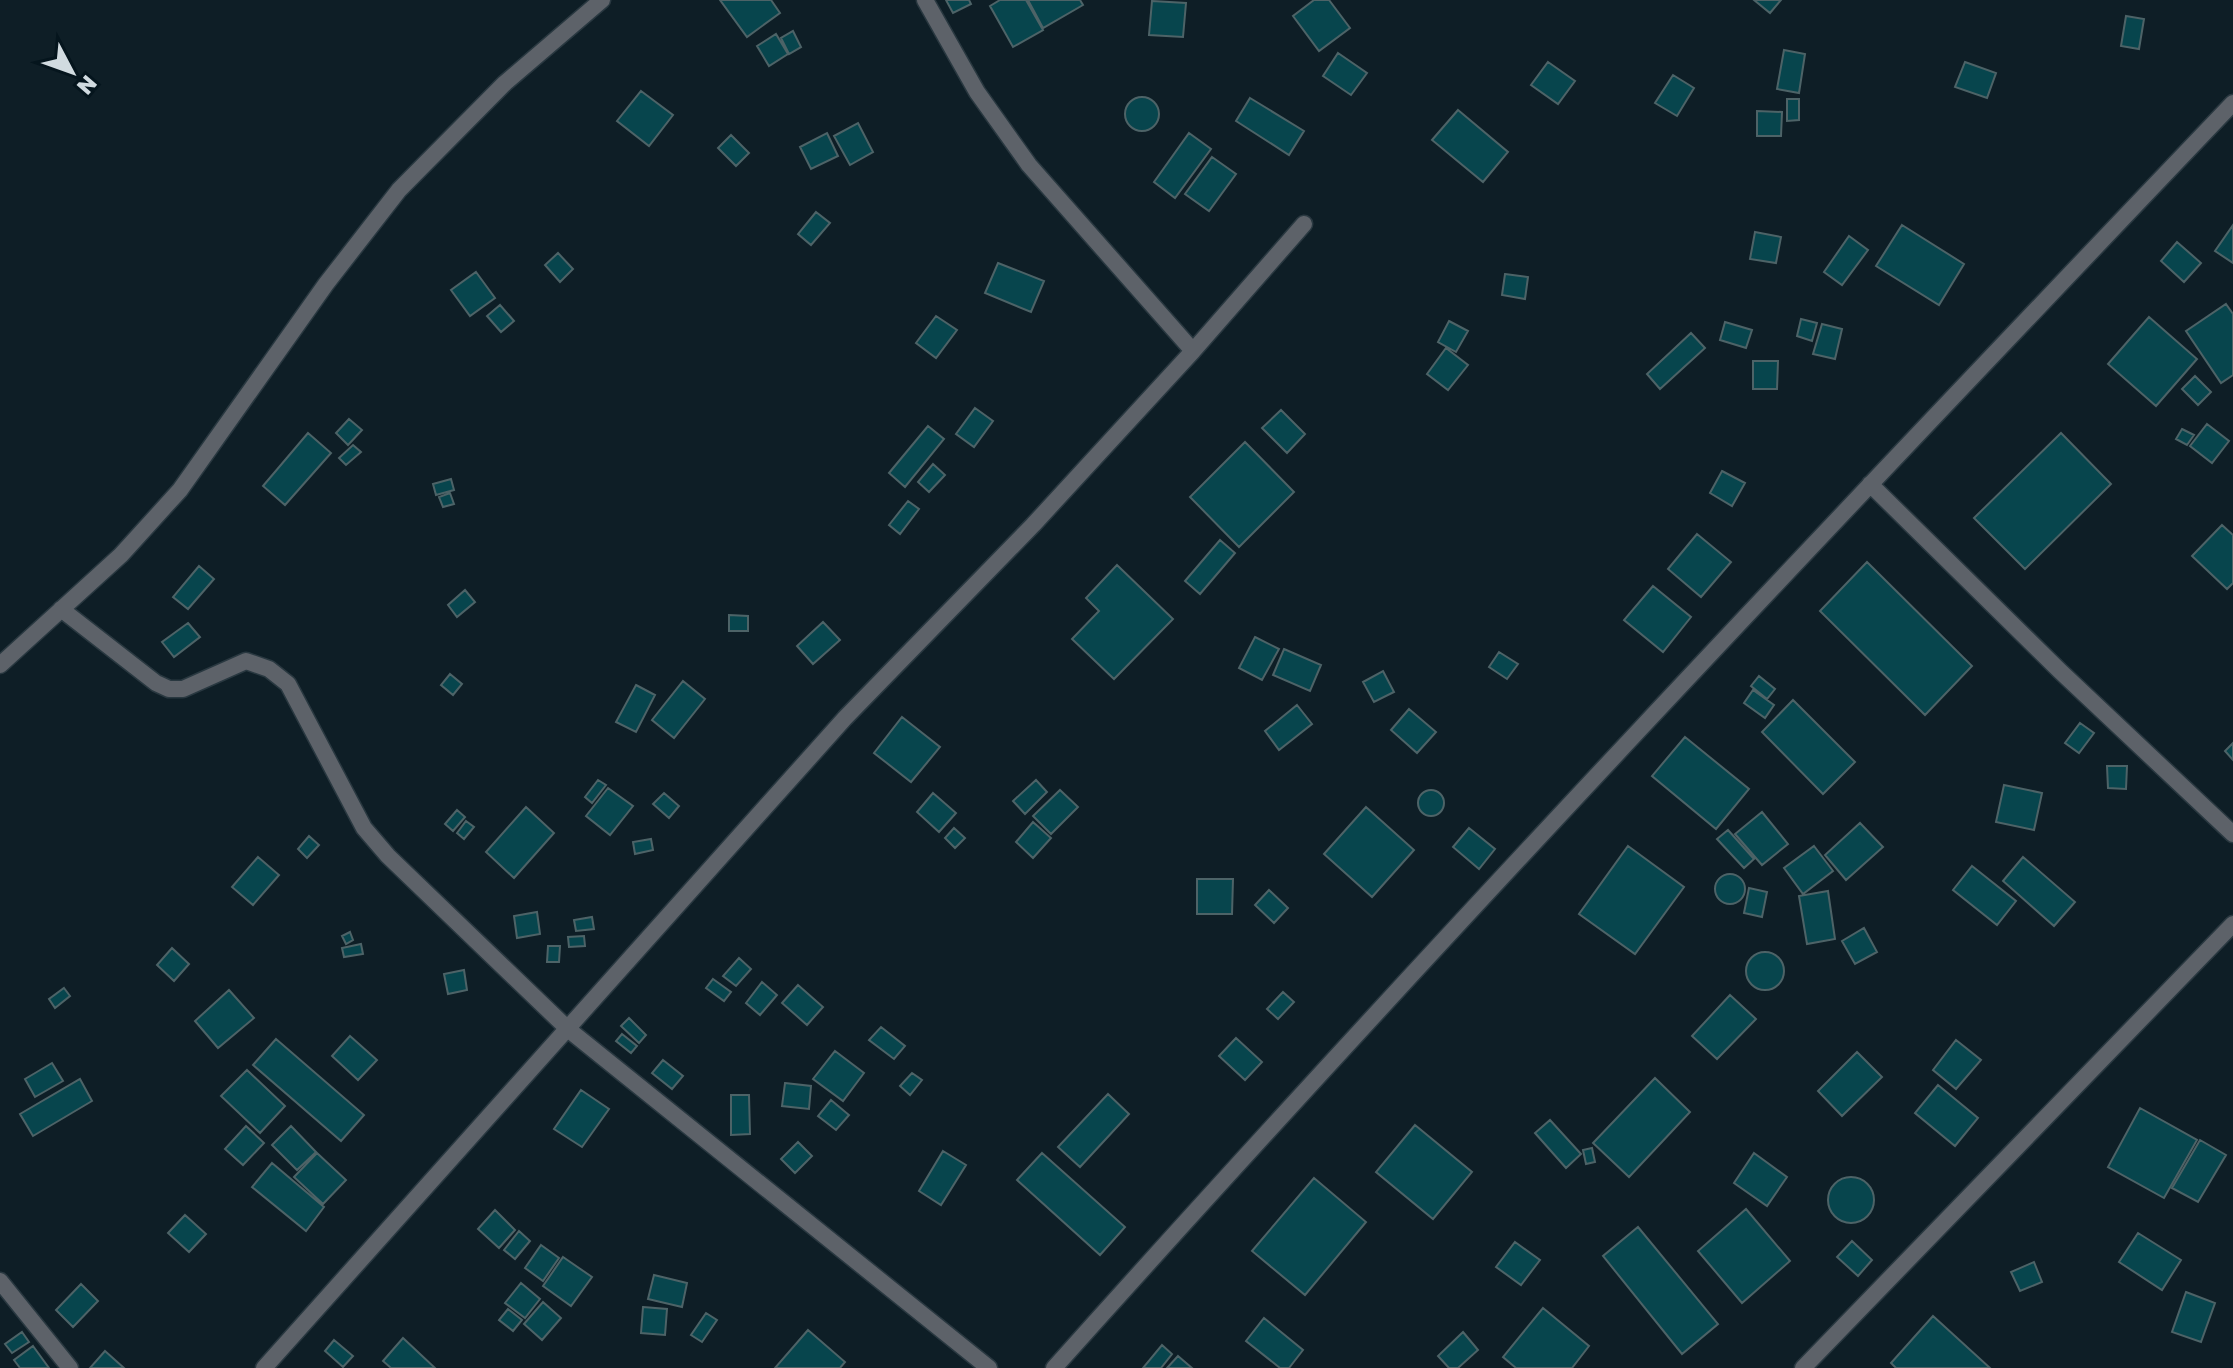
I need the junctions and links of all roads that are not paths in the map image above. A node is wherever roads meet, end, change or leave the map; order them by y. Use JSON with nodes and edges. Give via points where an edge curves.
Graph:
{"nodes":[{"id":1,"x":602,"y":0,"type":"edge"},
{"id":2,"x":925,"y":0,"type":"edge"},
{"id":3,"x":2233,"y":103,"type":"edge"},
{"id":4,"x":1304,"y":224,"type":"dead end"},
{"id":5,"x":1193,"y":351,"type":"junction"},
{"id":6,"x":1870,"y":484,"type":"junction"},
{"id":7,"x":61,"y":609,"type":"junction"},
{"id":8,"x":0,"y":665,"type":"edge"},
{"id":9,"x":2233,"y":834,"type":"edge"},
{"id":10,"x":2233,"y":924,"type":"edge"},
{"id":11,"x":569,"y":1030,"type":"junction"},
{"id":12,"x":0,"y":1281,"type":"edge"},
{"id":13,"x":70,"y":1368,"type":"edge"},
{"id":14,"x":264,"y":1368,"type":"edge"},
{"id":15,"x":989,"y":1368,"type":"edge"},
{"id":16,"x":1054,"y":1368,"type":"edge"},
{"id":17,"x":1803,"y":1368,"type":"edge"}],
"edges":[{"from":1,"to":7,"type":"street","via":[[505,83],[399,190],[180,490],[121,555]]},
{"from":2,"to":5,"type":"street","via":[[977,92],[1029,165]]},
{"from":3,"to":6,"type":"street"},
{"from":4,"to":5,"type":"street"},
{"from":5,"to":11,"type":"street","via":[[845,718]]},
{"from":6,"to":9,"type":"street"},
{"from":6,"to":16,"type":"street"},
{"from":7,"to":8,"type":"street"},
{"from":7,"to":11,"type":"street","via":[[169,689],[183,689],[246,661],[269,669],[288,684],[372,838]]},
{"from":10,"to":17,"type":"street"},
{"from":11,"to":14,"type":"street"},
{"from":11,"to":15,"type":"street"},
{"from":12,"to":13,"type":"street"}]}
